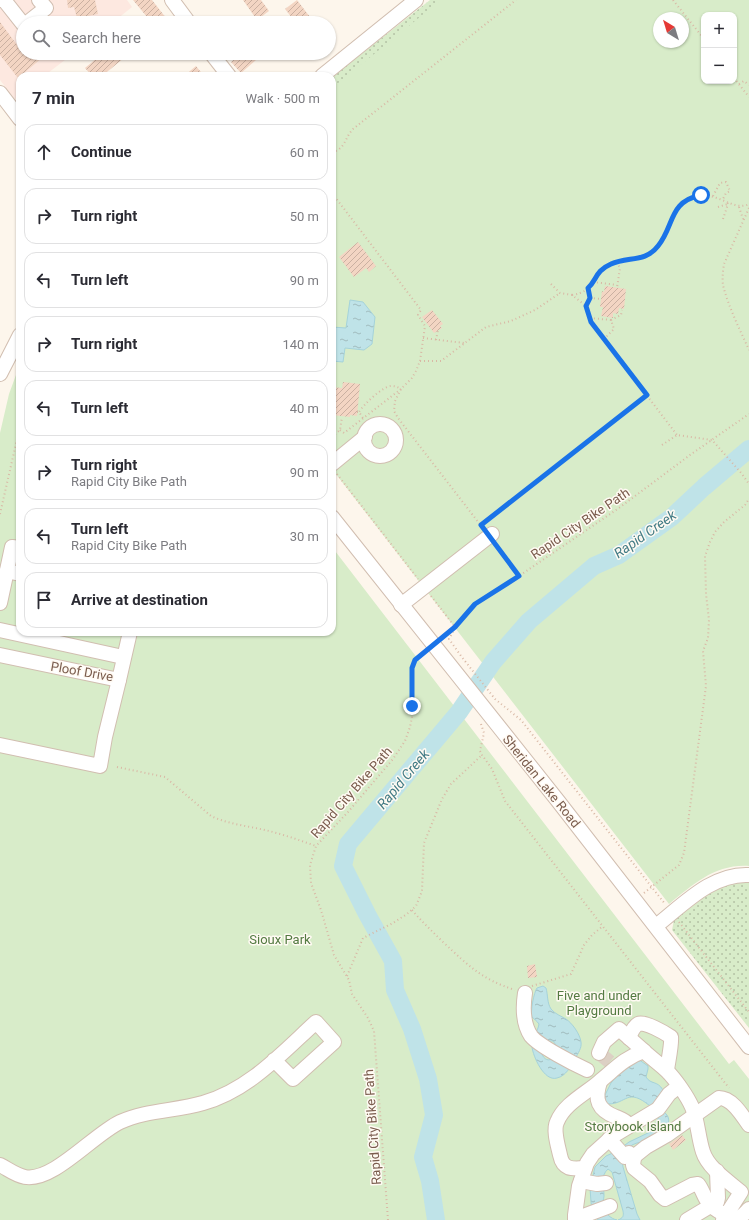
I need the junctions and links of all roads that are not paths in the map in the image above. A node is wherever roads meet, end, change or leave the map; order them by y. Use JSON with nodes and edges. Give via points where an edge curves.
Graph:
{"nodes":[{"id":1,"x":4,"y":0,"type":"edge"},
{"id":2,"x":39,"y":0,"type":"edge"},
{"id":3,"x":172,"y":0,"type":"edge"},
{"id":4,"x":416,"y":0,"type":"edge"},
{"id":5,"x":17,"y":16,"type":"edge"},
{"id":6,"x":36,"y":16,"type":"edge"},
{"id":7,"x":184,"y":16,"type":"edge"},
{"id":8,"x":216,"y":60,"type":"edge"},
{"id":9,"x":226,"y":72,"type":"edge"},
{"id":10,"x":327,"y":72,"type":"edge"},
{"id":11,"x":0,"y":93,"type":"edge"},
{"id":12,"x":16,"y":114,"type":"edge"},
{"id":13,"x":16,"y":343,"type":"edge"},
{"id":14,"x":0,"y":374,"type":"edge"},
{"id":15,"x":365,"y":437,"type":"dead end"},
{"id":16,"x":336,"y":466,"type":"edge"},
{"id":17,"x":336,"y":522,"type":"edge"},
{"id":18,"x":487,"y":532,"type":"road end"},
{"id":19,"x":16,"y":548,"type":"edge"},
{"id":20,"x":13,"y":573,"type":"edge"},
{"id":21,"x":0,"y":603,"type":"edge"},
{"id":22,"x":401,"y":605,"type":"junction"},
{"id":23,"x":0,"y":630,"type":"edge"},
{"id":24,"x":16,"y":633,"type":"edge"},
{"id":25,"x":28,"y":636,"type":"edge"},
{"id":26,"x":129,"y":636,"type":"edge"},
{"id":27,"x":0,"y":655,"type":"edge"},
{"id":28,"x":123,"y":656,"type":"junction"},
{"id":29,"x":119,"y":680,"type":"junction"},
{"id":30,"x":0,"y":745,"type":"edge"},
{"id":31,"x":749,"y":875,"type":"edge"},
{"id":32,"x":656,"y":926,"type":"junction"},
{"id":33,"x":524,"y":993,"type":"road end"},
{"id":34,"x":629,"y":1038,"type":"junction"},
{"id":35,"x":749,"y":1047,"type":"edge"},
{"id":36,"x":644,"y":1051,"type":"junction"},
{"id":37,"x":599,"y":1053,"type":"dead end"},
{"id":38,"x":274,"y":1060,"type":"dead end"},
{"id":39,"x":587,"y":1070,"type":"dead end"},
{"id":40,"x":667,"y":1070,"type":"junction"},
{"id":41,"x":600,"y":1082,"type":"junction"},
{"id":42,"x":679,"y":1086,"type":"junction"},
{"id":43,"x":695,"y":1116,"type":"junction"},
{"id":44,"x":629,"y":1125,"type":"junction"},
{"id":45,"x":749,"y":1125,"type":"edge"},
{"id":46,"x":609,"y":1139,"type":"junction"},
{"id":47,"x":629,"y":1153,"type":"dead end"},
{"id":48,"x":0,"y":1165,"type":"edge"},
{"id":49,"x":717,"y":1171,"type":"junction"},
{"id":50,"x":583,"y":1174,"type":"junction"},
{"id":51,"x":606,"y":1183,"type":"dead end"},
{"id":52,"x":610,"y":1206,"type":"dead end"},
{"id":53,"x":712,"y":1206,"type":"junction"},
{"id":54,"x":749,"y":1209,"type":"edge"},
{"id":55,"x":725,"y":1217,"type":"edge"},
{"id":56,"x":575,"y":1220,"type":"edge"},
{"id":57,"x":688,"y":1220,"type":"edge"}],
"edges":[{"from":1,"to":5,"type":"street"},
{"from":2,"to":6,"type":"street","via":[[46,8]]},
{"from":3,"to":7,"type":"street"},
{"from":4,"to":10,"type":"street"},
{"from":8,"to":9,"type":"street"},
{"from":11,"to":12,"type":"street"},
{"from":13,"to":14,"type":"street"},
{"from":15,"to":16,"type":"street"},
{"from":17,"to":22,"type":"street","name":"Sheridan Lake Road"},
{"from":18,"to":22,"type":"street"},
{"from":19,"to":20,"type":"street","via":[[12,547]]},
{"from":20,"to":21,"type":"street"},
{"from":22,"to":32,"type":"street","name":"Sheridan Lake Road","via":[[452,669],[483,717],[558,801]]},
{"from":23,"to":24,"type":"street"},
{"from":25,"to":28,"type":"street"},
{"from":26,"to":28,"type":"street","name":"Ploof Drive"},
{"from":27,"to":29,"type":"street","name":"Ploof Drive"},
{"from":28,"to":29,"type":"street","name":"Ploof Drive"},
{"from":29,"to":30,"type":"street","via":[[100,766]]},
{"from":31,"to":32,"type":"street","via":[[732,876],[712,884]]},
{"from":32,"to":35,"type":"street","name":"Sheridan Lake Road"},
{"from":33,"to":39,"type":"street","via":[[526,1022],[533,1038]]},
{"from":34,"to":36,"type":"street"},
{"from":34,"to":37,"type":"street","via":[[619,1029],[604,1042]]},
{"from":34,"to":40,"type":"street","via":[[639,1024],[671,1037]]},
{"from":36,"to":40,"type":"street"},
{"from":36,"to":41,"type":"street","via":[[618,1065]]},
{"from":38,"to":48,"type":"street","via":[[251,1080],[228,1094],[204,1103],[144,1114],[121,1122],[50,1172],[35,1177],[19,1176]]},
{"from":40,"to":42,"type":"street"},
{"from":41,"to":44,"type":"street","via":[[596,1093],[600,1106],[606,1113],[624,1120]]},
{"from":41,"to":50,"type":"street","via":[[566,1108],[556,1123],[559,1153],[564,1165]]},
{"from":42,"to":43,"type":"street"},
{"from":42,"to":44,"type":"street","via":[[658,1109]]},
{"from":43,"to":45,"type":"street","via":[[721,1098],[731,1103]]},
{"from":43,"to":49,"type":"street","via":[[703,1153]]},
{"from":43,"to":53,"type":"street","via":[[640,1151],[634,1158],[633,1165],[665,1199],[698,1184]]},
{"from":44,"to":46,"type":"street"},
{"from":46,"to":47,"type":"street","via":[[625,1157]]},
{"from":46,"to":50,"type":"street","via":[[593,1154]]},
{"from":49,"to":53,"type":"street","via":[[718,1198]]},
{"from":49,"to":55,"type":"street","via":[[741,1192]]},
{"from":50,"to":51,"type":"street","via":[[597,1184]]},
{"from":50,"to":56,"type":"street","via":[[576,1201]]},
{"from":52,"to":56,"type":"street"},
{"from":53,"to":55,"type":"street"},
{"from":53,"to":57,"type":"street"},
{"from":54,"to":55,"type":"street","via":[[740,1217]]}]}
